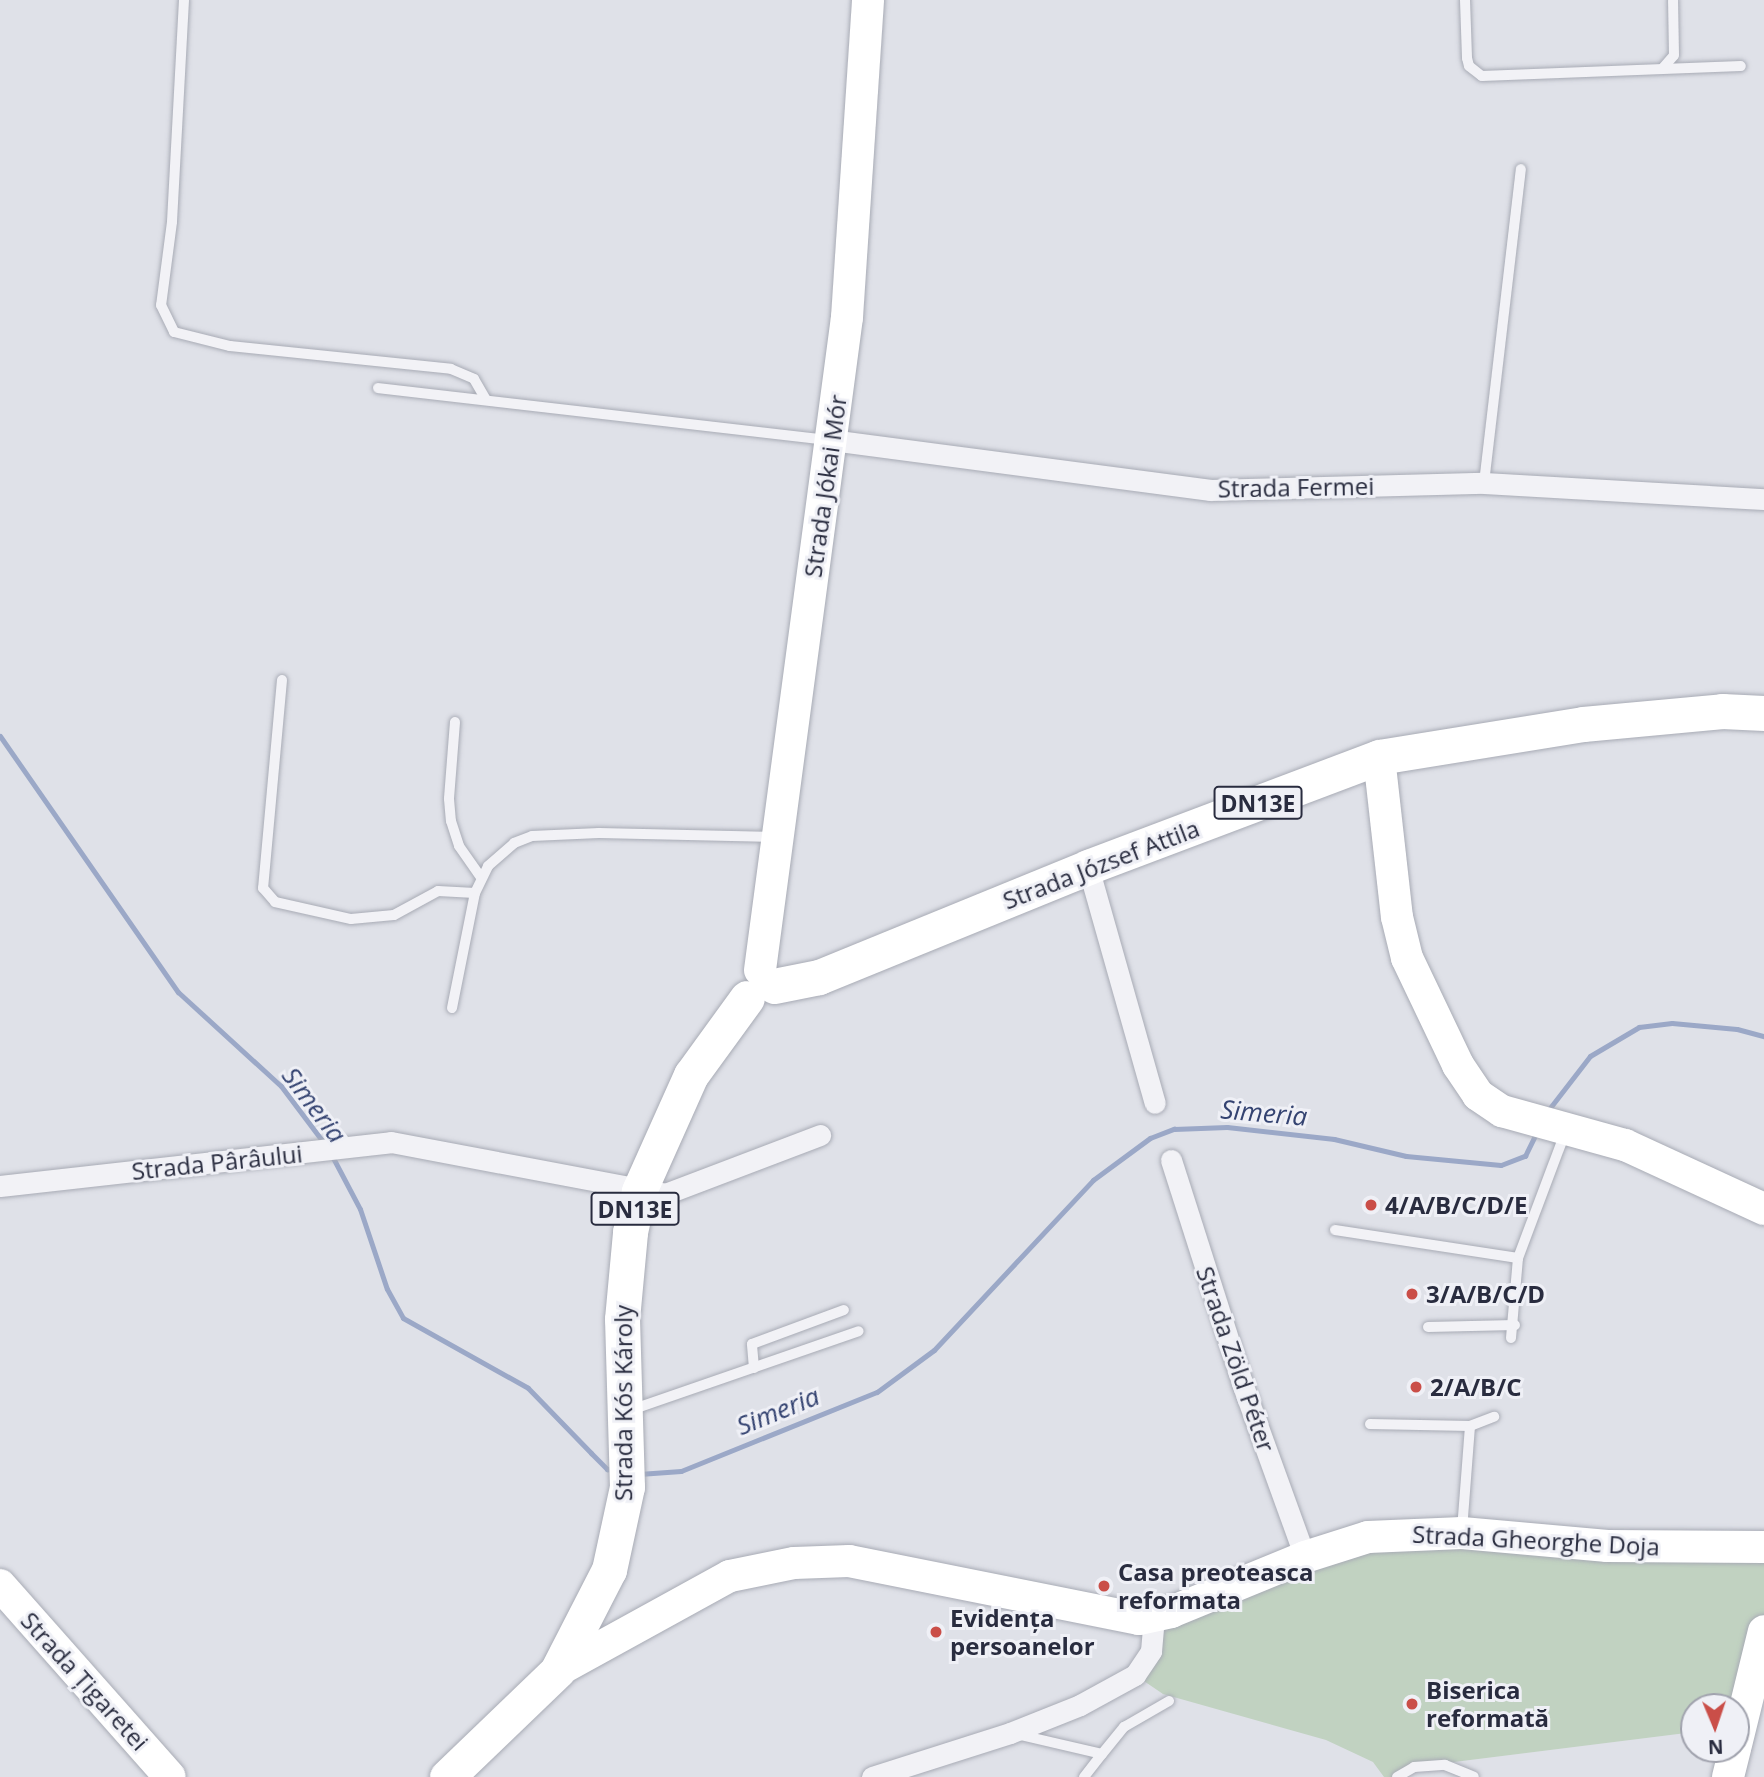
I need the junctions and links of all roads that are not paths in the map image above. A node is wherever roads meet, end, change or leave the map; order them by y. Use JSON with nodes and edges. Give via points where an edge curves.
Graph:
{"nodes":[{"id":1,"x":184,"y":0,"type":"edge"},
{"id":2,"x":868,"y":0,"type":"edge"},
{"id":3,"x":1465,"y":0,"type":"edge"},
{"id":4,"x":1673,"y":0,"type":"edge"},
{"id":5,"x":1741,"y":66,"type":"dead end"},
{"id":6,"x":1662,"y":69,"type":"junction"},
{"id":7,"x":1521,"y":169,"type":"dead end"},
{"id":8,"x":378,"y":388,"type":"dead end"},
{"id":9,"x":486,"y":400,"type":"junction"},
{"id":10,"x":831,"y":440,"type":"junction"},
{"id":11,"x":1484,"y":483,"type":"junction"},
{"id":12,"x":1764,"y":499,"type":"edge"},
{"id":13,"x":282,"y":680,"type":"dead end"},
{"id":14,"x":1764,"y":713,"type":"edge"},
{"id":15,"x":456,"y":722,"type":"dead end"},
{"id":16,"x":1379,"y":757,"type":"junction"},
{"id":17,"x":780,"y":837,"type":"junction"},
{"id":18,"x":1088,"y":867,"type":"junction"},
{"id":19,"x":481,"y":877,"type":"junction"},
{"id":20,"x":475,"y":893,"type":"junction"},
{"id":21,"x":760,"y":984,"type":"junction"},
{"id":22,"x":452,"y":1008,"type":"dead end"},
{"id":23,"x":1155,"y":1103,"type":"dead end"},
{"id":24,"x":1566,"y":1130,"type":"junction"},
{"id":25,"x":820,"y":1135,"type":"dead end"},
{"id":26,"x":1171,"y":1160,"type":"dead end"},
{"id":27,"x":0,"y":1186,"type":"edge"},
{"id":28,"x":639,"y":1191,"type":"junction"},
{"id":29,"x":1764,"y":1209,"type":"edge"},
{"id":30,"x":1335,"y":1230,"type":"dead end"},
{"id":31,"x":1518,"y":1258,"type":"junction"},
{"id":32,"x":844,"y":1310,"type":"dead end"},
{"id":33,"x":1515,"y":1325,"type":"junction"},
{"id":34,"x":1428,"y":1327,"type":"dead end"},
{"id":35,"x":859,"y":1331,"type":"dead end"},
{"id":36,"x":1511,"y":1338,"type":"dead end"},
{"id":37,"x":754,"y":1368,"type":"junction"},
{"id":38,"x":626,"y":1412,"type":"junction"},
{"id":39,"x":1494,"y":1417,"type":"dead end"},
{"id":40,"x":1370,"y":1424,"type":"dead end"},
{"id":41,"x":1470,"y":1426,"type":"junction"},
{"id":42,"x":1462,"y":1533,"type":"junction"},
{"id":43,"x":1764,"y":1547,"type":"edge"},
{"id":44,"x":1305,"y":1557,"type":"junction"},
{"id":45,"x":0,"y":1585,"type":"edge"},
{"id":46,"x":1154,"y":1618,"type":"junction"},
{"id":47,"x":1764,"y":1631,"type":"edge"},
{"id":48,"x":557,"y":1671,"type":"junction"},
{"id":49,"x":1748,"y":1693,"type":"edge"},
{"id":50,"x":1169,"y":1701,"type":"dead end"},
{"id":51,"x":1010,"y":1733,"type":"junction"},
{"id":52,"x":1102,"y":1754,"type":"junction"},
{"id":53,"x":170,"y":1777,"type":"edge"},
{"id":54,"x":447,"y":1777,"type":"edge"},
{"id":55,"x":875,"y":1777,"type":"edge"},
{"id":56,"x":1084,"y":1777,"type":"edge"},
{"id":57,"x":1397,"y":1777,"type":"edge"},
{"id":58,"x":1474,"y":1777,"type":"edge"}],
"edges":[{"from":1,"to":9,"type":"lane","via":[[172,222],[161,305],[173,332],[230,345],[451,369],[474,379]]},
{"from":2,"to":10,"type":"street","name":"Strada Jókai Mór","via":[[857,204]]},
{"from":3,"to":6,"type":"lane","via":[[1467,58],[1469,66],[1482,76]]},
{"from":4,"to":6,"type":"lane","via":[[1674,55]]},
{"from":5,"to":6,"type":"lane"},
{"from":7,"to":11,"type":"lane"},
{"from":8,"to":9,"type":"lane"},
{"from":9,"to":10,"type":"lane"},
{"from":10,"to":11,"type":"street","name":"Strada Fermei","via":[[1210,490]]},
{"from":10,"to":17,"type":"street","name":"Strada Jókai Mór"},
{"from":11,"to":12,"type":"street","name":"Strada Fermei"},
{"from":13,"to":20,"type":"lane","via":[[263,888],[275,902],[351,919],[394,915],[438,891]]},
{"from":14,"to":16,"type":"main road","name":"Strada József Attila","number":"DN13E","via":[[1722,711],[1583,724]]},
{"from":15,"to":19,"type":"lane","via":[[451,821],[458,846]]},
{"from":16,"to":18,"type":"main road","name":"Strada József Attila","number":"DN13E"},
{"from":16,"to":24,"type":"street","via":[[1397,917],[1407,958],[1470,1085],[1490,1105]]},
{"from":17,"to":19,"type":"lane","via":[[533,836],[514,843]]},
{"from":17,"to":21,"type":"street","name":"Strada Jókai Mór"},
{"from":18,"to":21,"type":"main road","name":"Strada József Attila","number":"DN13E","via":[[819,977]]},
{"from":18,"to":23,"type":"street"},
{"from":19,"to":20,"type":"lane"},
{"from":20,"to":22,"type":"lane"},
{"from":21,"to":28,"type":"main road","name":"Strada Kós Károly","number":"DN13E","via":[[691,1075]]},
{"from":24,"to":29,"type":"street","via":[[1625,1145]]},
{"from":24,"to":31,"type":"lane","via":[[1555,1147]]},
{"from":25,"to":28,"type":"street","name":"Strada Pârâului","via":[[686,1189],[665,1194]]},
{"from":26,"to":44,"type":"street","name":"Strada Zöld Péter","via":[[1242,1383]]},
{"from":27,"to":28,"type":"street","name":"Strada Pârâului","via":[[366,1143],[422,1146]]},
{"from":28,"to":38,"type":"main road","name":"Strada Kós Károly","number":"DN13E","via":[[624,1285]]},
{"from":30,"to":31,"type":"lane"},
{"from":31,"to":33,"type":"lane"},
{"from":32,"to":37,"type":"lane","via":[[752,1344]]},
{"from":33,"to":34,"type":"lane"},
{"from":33,"to":36,"type":"lane"},
{"from":35,"to":37,"type":"lane"},
{"from":37,"to":38,"type":"lane"},
{"from":38,"to":48,"type":"main road","name":"Strada Kós Károly","number":"DN13E","via":[[626,1487],[609,1570]]},
{"from":39,"to":41,"type":"lane"},
{"from":40,"to":41,"type":"lane"},
{"from":41,"to":42,"type":"lane"},
{"from":42,"to":43,"type":"street","name":"Strada Gheorghe Doja","via":[[1607,1546]]},
{"from":42,"to":44,"type":"street","name":"Strada Gheorghe Doja","via":[[1368,1537]]},
{"from":44,"to":46,"type":"street","name":"Strada Gheorghe Doja"},
{"from":45,"to":53,"type":"street","name":"Strada Țigaretei"},
{"from":46,"to":48,"type":"street","name":"Strada Gheorghe Doja","via":[[1107,1616],[849,1561],[813,1561],[730,1576]]},
{"from":46,"to":51,"type":"street","via":[[1151,1651],[1135,1675],[1080,1705]]},
{"from":47,"to":49,"type":"street"},
{"from":48,"to":54,"type":"main road","name":"Strada Kós Károly","number":"DN13E","via":[[522,1710]]},
{"from":50,"to":52,"type":"lane","via":[[1124,1727]]},
{"from":51,"to":52,"type":"lane"},
{"from":51,"to":55,"type":"street"},
{"from":52,"to":56,"type":"lane"},
{"from":57,"to":58,"type":"lane","via":[[1414,1767],[1445,1765]]}]}
